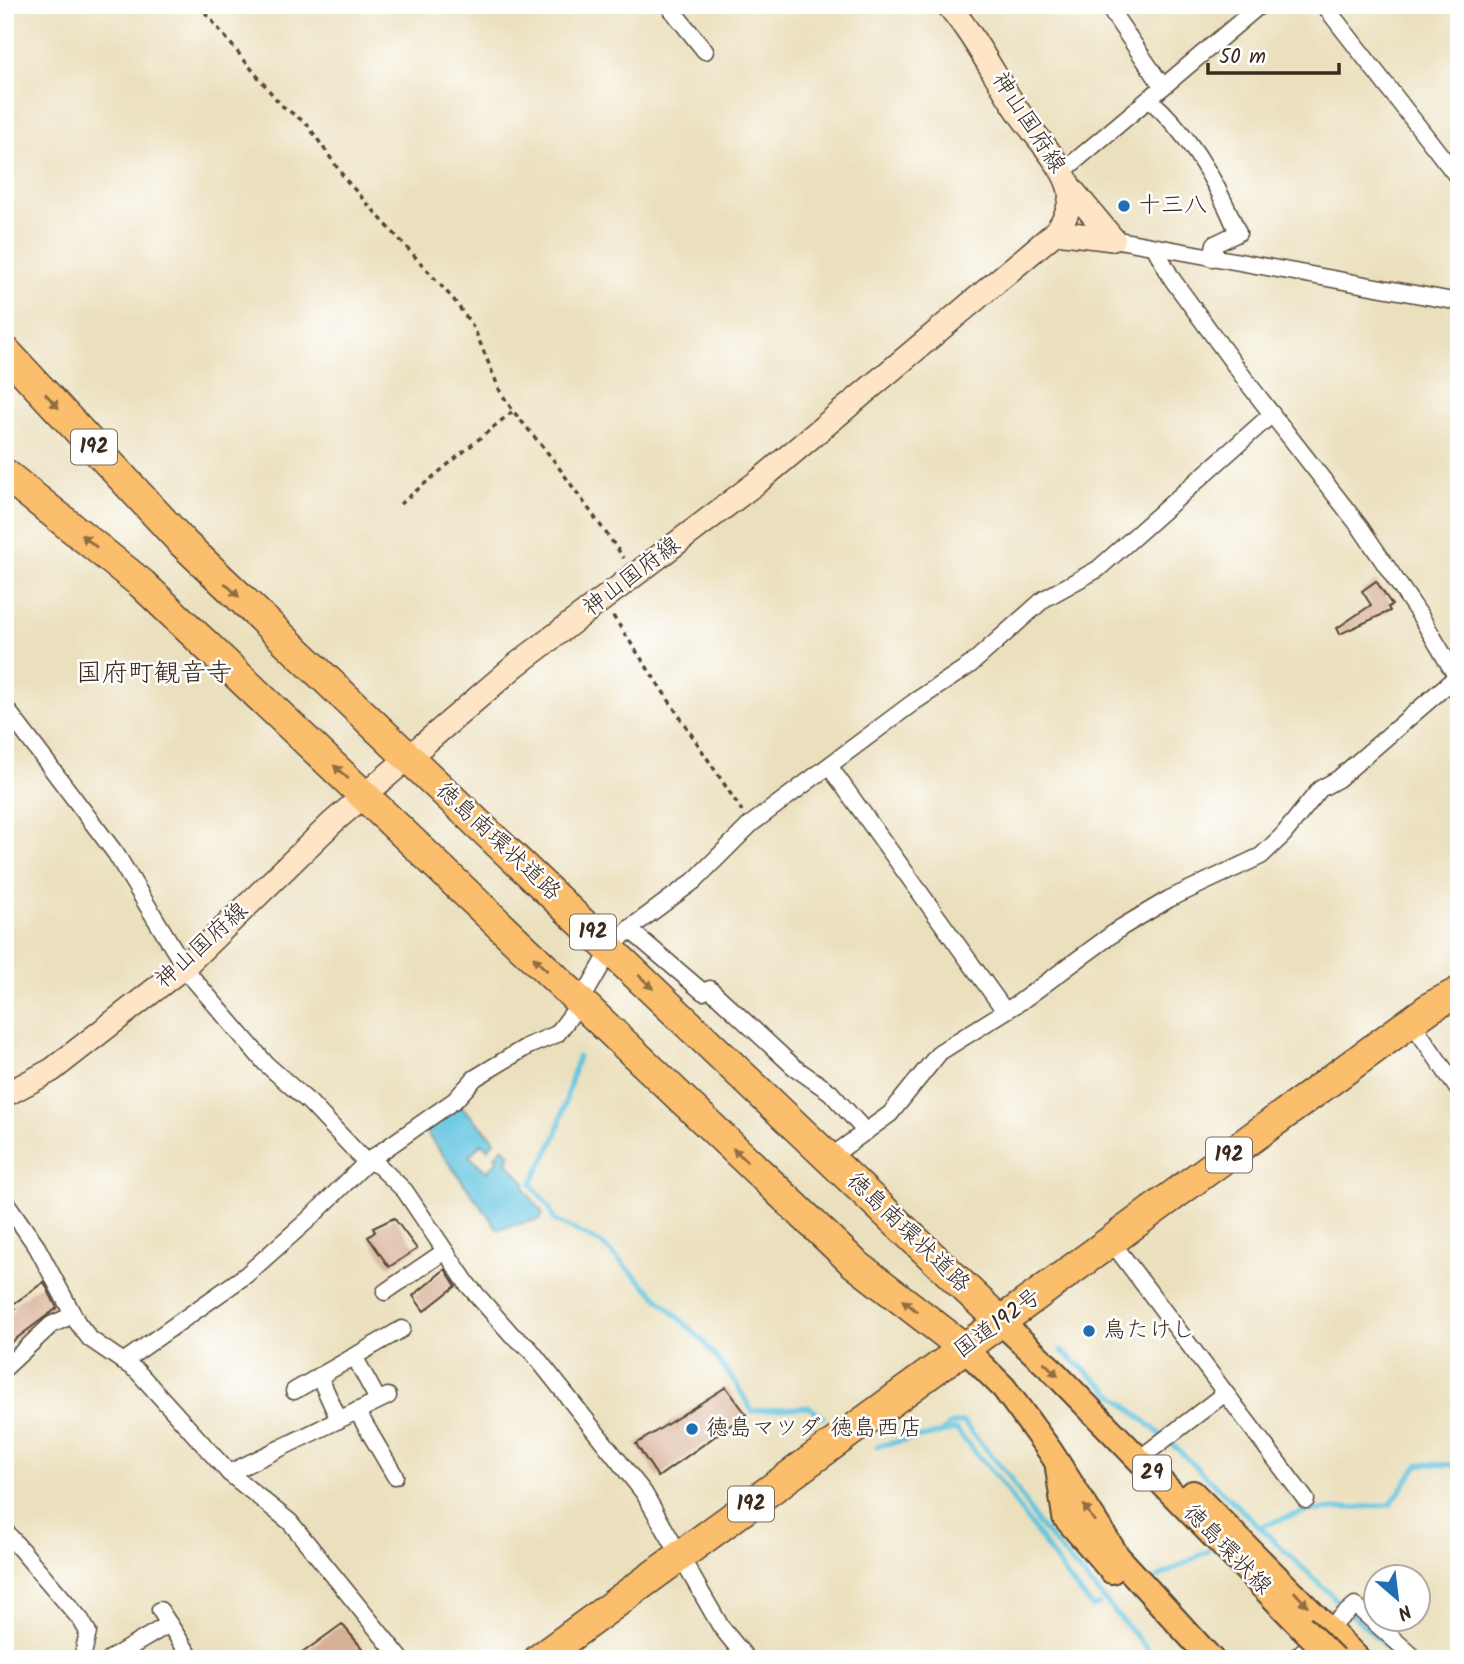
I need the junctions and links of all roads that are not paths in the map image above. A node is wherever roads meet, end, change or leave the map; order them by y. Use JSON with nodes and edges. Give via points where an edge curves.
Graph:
{"nodes":[{"id":1,"x":667,"y":5,"type":"edge"},
{"id":2,"x":948,"y":5,"type":"edge"},
{"id":3,"x":1107,"y":5,"type":"edge"},
{"id":4,"x":1260,"y":5,"type":"edge"},
{"id":5,"x":1324,"y":5,"type":"edge"},
{"id":6,"x":705,"y":51,"type":"dead end"},
{"id":7,"x":1163,"y":87,"type":"junction"},
{"id":8,"x":1149,"y":99,"type":"junction"},
{"id":9,"x":1065,"y":179,"type":"junction"},
{"id":10,"x":1459,"y":179,"type":"edge"},
{"id":11,"x":1056,"y":232,"type":"junction"},
{"id":12,"x":1113,"y":239,"type":"junction"},
{"id":13,"x":1155,"y":248,"type":"junction"},
{"id":14,"x":1212,"y":258,"type":"junction"},
{"id":15,"x":1459,"y":302,"type":"edge"},
{"id":16,"x":5,"y":351,"type":"edge"},
{"id":17,"x":1272,"y":414,"type":"junction"},
{"id":18,"x":5,"y":474,"type":"edge"},
{"id":19,"x":1457,"y":680,"type":"edge"},
{"id":20,"x":5,"y":707,"type":"edge"},
{"id":21,"x":408,"y":758,"type":"junction"},
{"id":22,"x":829,"y":766,"type":"junction"},
{"id":23,"x":365,"y":794,"type":"junction"},
{"id":24,"x":620,"y":939,"type":"junction"},
{"id":25,"x":185,"y":966,"type":"junction"},
{"id":26,"x":1459,"y":992,"type":"edge"},
{"id":27,"x":580,"y":1003,"type":"junction"},
{"id":28,"x":1005,"y":1011,"type":"junction"},
{"id":29,"x":1411,"y":1021,"type":"junction"},
{"id":30,"x":1459,"y":1091,"type":"edge"},
{"id":31,"x":5,"y":1095,"type":"edge"},
{"id":32,"x":866,"y":1132,"type":"junction"},
{"id":33,"x":829,"y":1158,"type":"junction"},
{"id":34,"x":368,"y":1161,"type":"junction"},
{"id":35,"x":5,"y":1201,"type":"edge"},
{"id":36,"x":1111,"y":1241,"type":"junction"},
{"id":37,"x":445,"y":1251,"type":"junction"},
{"id":38,"x":385,"y":1292,"type":"dead end"},
{"id":39,"x":74,"y":1315,"type":"junction"},
{"id":40,"x":1001,"y":1322,"type":"junction"},
{"id":41,"x":402,"y":1329,"type":"dead end"},
{"id":42,"x":964,"y":1348,"type":"junction"},
{"id":43,"x":354,"y":1356,"type":"junction"},
{"id":44,"x":123,"y":1362,"type":"junction"},
{"id":45,"x":5,"y":1368,"type":"edge"},
{"id":46,"x":319,"y":1377,"type":"junction"},
{"id":47,"x":294,"y":1391,"type":"dead end"},
{"id":48,"x":1224,"y":1394,"type":"junction"},
{"id":49,"x":357,"y":1411,"type":"junction"},
{"id":50,"x":339,"y":1420,"type":"junction"},
{"id":51,"x":1139,"y":1459,"type":"junction"},
{"id":52,"x":1058,"y":1463,"type":"junction"},
{"id":53,"x":229,"y":1473,"type":"junction"},
{"id":54,"x":395,"y":1476,"type":"dead end"},
{"id":55,"x":1306,"y":1500,"type":"dead end"},
{"id":56,"x":5,"y":1531,"type":"edge"},
{"id":57,"x":682,"y":1555,"type":"junction"},
{"id":58,"x":1341,"y":1616,"type":"junction"},
{"id":59,"x":82,"y":1659,"type":"edge"},
{"id":60,"x":110,"y":1659,"type":"edge"},
{"id":61,"x":192,"y":1659,"type":"edge"},
{"id":62,"x":401,"y":1659,"type":"edge"},
{"id":63,"x":539,"y":1659,"type":"edge"},
{"id":64,"x":747,"y":1659,"type":"edge"},
{"id":65,"x":1189,"y":1659,"type":"edge"},
{"id":66,"x":1211,"y":1659,"type":"edge"},
{"id":67,"x":1294,"y":1659,"type":"edge"},
{"id":68,"x":1334,"y":1659,"type":"edge"},
{"id":69,"x":1358,"y":1659,"type":"edge"},
{"id":70,"x":1416,"y":1659,"type":"edge"}],
"edges":[{"from":1,"to":6,"type":"street"},
{"from":2,"to":9,"type":"main road","name":"神山国府線"},
{"from":3,"to":7,"type":"street"},
{"from":4,"to":7,"type":"street"},
{"from":5,"to":10,"type":"street"},
{"from":7,"to":8,"type":"street"},
{"from":8,"to":9,"type":"street"},
{"from":8,"to":14,"type":"street","via":[[1219,187],[1238,233],[1215,244]]},
{"from":9,"to":11,"type":"main road","name":"神山国府線","via":[[1068,209]]},
{"from":9,"to":12,"type":"main road"},
{"from":11,"to":12,"type":"main road"},
{"from":11,"to":21,"type":"main road","name":"神山国府線","via":[[760,480],[516,664]]},
{"from":12,"to":13,"type":"street"},
{"from":13,"to":14,"type":"street"},
{"from":13,"to":17,"type":"street","via":[[1172,279]]},
{"from":14,"to":15,"type":"street"},
{"from":16,"to":21,"type":"highway","name":"徳島南環状道路","number":"192","one_way":true,"via":[[183,543]]},
{"from":17,"to":19,"type":"street","via":[[1360,527]]},
{"from":17,"to":22,"type":"street","via":[[1098,569],[1044,599],[970,665]]},
{"from":23,"to":18,"type":"highway","number":"192","one_way":true,"via":[[142,584]]},
{"from":19,"to":28,"type":"street","via":[[1320,789],[1261,856],[1169,899]]},
{"from":20,"to":25,"type":"street","via":[[116,854]]},
{"from":21,"to":23,"type":"main road","name":"神山国府線"},
{"from":21,"to":24,"type":"highway","name":"徳島南環状道路","number":"192"},
{"from":22,"to":24,"type":"street","via":[[751,824],[694,881]]},
{"from":22,"to":28,"type":"street"},
{"from":23,"to":25,"type":"main road","name":"神山国府線"},
{"from":27,"to":23,"type":"highway","number":"192","one_way":true},
{"from":24,"to":27,"type":"street"},
{"from":24,"to":32,"type":"street","via":[[702,992],[710,989],[794,1067],[830,1092]]},
{"from":24,"to":33,"type":"highway","name":"徳島南環状道路","number":"192","one_way":true},
{"from":25,"to":31,"type":"main road","name":"神山国府線","via":[[52,1070]]},
{"from":25,"to":34,"type":"street","via":[[266,1064]]},
{"from":26,"to":29,"type":"highway","name":"国道192号","number":"192"},
{"from":27,"to":34,"type":"street","via":[[557,1034],[475,1078],[455,1100]]},
{"from":42,"to":27,"type":"highway","number":"192","one_way":true,"via":[[854,1263]]},
{"from":28,"to":32,"type":"street","via":[[940,1052],[890,1114]]},
{"from":29,"to":30,"type":"street"},
{"from":29,"to":36,"type":"highway","name":"国道192号","number":"192"},
{"from":32,"to":33,"type":"street"},
{"from":33,"to":40,"type":"highway","name":"徳島南環状道路","number":"192"},
{"from":34,"to":37,"type":"street","via":[[405,1191]]},
{"from":34,"to":44,"type":"street","via":[[246,1275]]},
{"from":35,"to":39,"type":"street","via":[[37,1247]]},
{"from":36,"to":40,"type":"highway","name":"国道192号","number":"192"},
{"from":36,"to":48,"type":"street"},
{"from":37,"to":38,"type":"street"},
{"from":37,"to":57,"type":"street","via":[[468,1285],[512,1335],[530,1348],[644,1493]]},
{"from":39,"to":44,"type":"street","via":[[90,1339]]},
{"from":39,"to":45,"type":"street","via":[[51,1325]]},
{"from":40,"to":42,"type":"highway","name":"国道192号","number":"192"},
{"from":40,"to":51,"type":"main road","name":"徳島環状線","number":"29","one_way":true},
{"from":41,"to":43,"type":"street"},
{"from":42,"to":52,"type":"main road","via":[[1004,1388]]},
{"from":42,"to":57,"type":"highway","name":"国道192号","number":"192"},
{"from":43,"to":46,"type":"street"},
{"from":43,"to":49,"type":"street","via":[[383,1398]]},
{"from":44,"to":53,"type":"street","via":[[137,1371]]},
{"from":46,"to":47,"type":"street"},
{"from":46,"to":50,"type":"street"},
{"from":48,"to":51,"type":"street"},
{"from":48,"to":55,"type":"street"},
{"from":49,"to":50,"type":"street"},
{"from":49,"to":54,"type":"street"},
{"from":50,"to":53,"type":"street"},
{"from":51,"to":58,"type":"main road","one_way":true,"via":[[1176,1478]]},
{"from":51,"to":68,"type":"main road","name":"徳島環状線","number":"29","bridge":true},
{"from":52,"to":65,"type":"main road","via":[[1065,1517]]},
{"from":66,"to":52,"type":"main road","one_way":true,"via":[[1117,1556]]},
{"from":53,"to":62,"type":"street","via":[[290,1522]]},
{"from":56,"to":59,"type":"street","via":[[82,1620],[88,1632]]},
{"from":57,"to":63,"type":"highway","name":"国道192号","number":"192"},
{"from":57,"to":64,"type":"street","via":[[721,1627]]},
{"from":58,"to":67,"type":"street"},
{"from":58,"to":69,"type":"main road"},
{"from":58,"to":70,"type":"street","via":[[1355,1605]]},
{"from":60,"to":61,"type":"street","via":[[165,1617]]}]}
